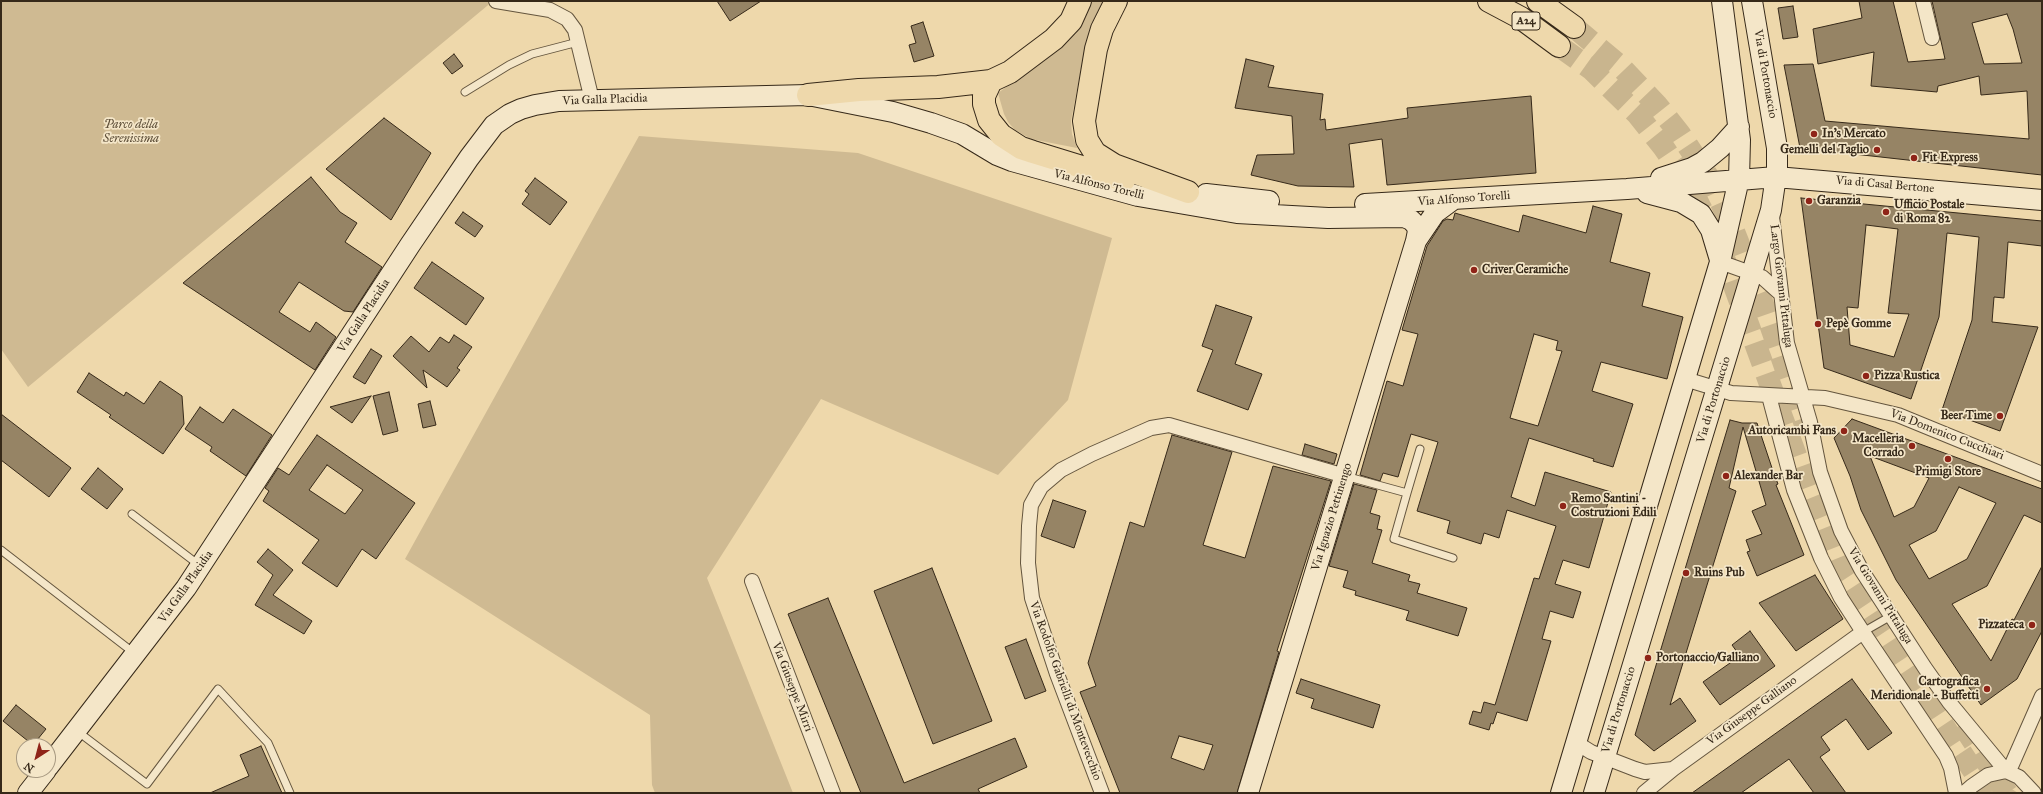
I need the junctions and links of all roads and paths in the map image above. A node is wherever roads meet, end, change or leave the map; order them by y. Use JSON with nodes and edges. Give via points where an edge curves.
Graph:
{"nodes":[{"id":1,"x":496,"y":1,"type":"edge"},
{"id":2,"x":1080,"y":1,"type":"edge"},
{"id":3,"x":1116,"y":1,"type":"edge"},
{"id":4,"x":1489,"y":1,"type":"edge"},
{"id":5,"x":1538,"y":1,"type":"edge"},
{"id":6,"x":1752,"y":1,"type":"edge"},
{"id":7,"x":1923,"y":1,"type":"edge"},
{"id":8,"x":1721,"y":2,"type":"edge"},
{"id":9,"x":1574,"y":27,"type":"tunnel mouth"},
{"id":10,"x":1932,"y":38,"type":"dead end"},
{"id":11,"x":578,"y":42,"type":"junction"},
{"id":12,"x":1559,"y":46,"type":"tunnel mouth"},
{"id":13,"x":990,"y":81,"type":"junction"},
{"id":14,"x":465,"y":92,"type":"dead end"},
{"id":15,"x":808,"y":95,"type":"junction"},
{"id":16,"x":592,"y":100,"type":"junction"},
{"id":17,"x":1739,"y":127,"type":"junction"},
{"id":18,"x":1776,"y":177,"type":"junction"},
{"id":19,"x":1739,"y":179,"type":"junction"},
{"id":20,"x":1627,"y":189,"type":"junction"},
{"id":21,"x":1188,"y":192,"type":"junction"},
{"id":22,"x":1454,"y":200,"type":"junction"},
{"id":23,"x":2042,"y":200,"type":"edge"},
{"id":24,"x":1772,"y":210,"type":"junction"},
{"id":25,"x":1402,"y":217,"type":"joint"},
{"id":26,"x":1416,"y":241,"type":"junction"},
{"id":27,"x":1720,"y":262,"type":"junction"},
{"id":28,"x":1752,"y":273,"type":"junction"},
{"id":29,"x":1781,"y":294,"type":"junction"},
{"id":30,"x":1685,"y":379,"type":"junction"},
{"id":31,"x":1718,"y":390,"type":"junction"},
{"id":32,"x":1769,"y":396,"type":"junction"},
{"id":33,"x":1802,"y":396,"type":"junction"},
{"id":34,"x":1420,"y":449,"type":"dead end"},
{"id":35,"x":2042,"y":474,"type":"edge"},
{"id":36,"x":1345,"y":476,"type":"junction"},
{"id":37,"x":1407,"y":493,"type":"junction"},
{"id":38,"x":132,"y":514,"type":"dead end"},
{"id":39,"x":1,"y":550,"type":"edge"},
{"id":40,"x":1453,"y":558,"type":"dead end"},
{"id":41,"x":201,"y":566,"type":"junction"},
{"id":42,"x":752,"y":581,"type":"dead end"},
{"id":43,"x":1891,"y":616,"type":"junction"},
{"id":44,"x":1863,"y":632,"type":"junction"},
{"id":45,"x":136,"y":654,"type":"junction"},
{"id":46,"x":2042,"y":696,"type":"edge"},
{"id":47,"x":76,"y":731,"type":"junction"},
{"id":48,"x":1577,"y":740,"type":"junction"},
{"id":49,"x":56,"y":757,"type":"edge"},
{"id":50,"x":1605,"y":758,"type":"junction"},
{"id":51,"x":1674,"y":769,"type":"junction"},
{"id":52,"x":2007,"y":771,"type":"junction"},
{"id":53,"x":40,"y":778,"type":"edge"},
{"id":54,"x":28,"y":793,"type":"edge"},
{"id":55,"x":290,"y":793,"type":"edge"},
{"id":56,"x":832,"y":793,"type":"edge"},
{"id":57,"x":1102,"y":793,"type":"edge"},
{"id":58,"x":1248,"y":793,"type":"edge"},
{"id":59,"x":1561,"y":793,"type":"edge"},
{"id":60,"x":1594,"y":793,"type":"edge"},
{"id":61,"x":1644,"y":793,"type":"edge"},
{"id":62,"x":1956,"y":793,"type":"edge"},
{"id":63,"x":1964,"y":793,"type":"edge"},
{"id":64,"x":2034,"y":793,"type":"edge"}],
"edges":[{"from":1,"to":11,"type":"street","via":[[559,13],[572,25]]},
{"from":2,"to":13,"type":"highway","via":[[1071,21],[1054,39],[1010,72]]},
{"from":3,"to":21,"type":"highway","via":[[1103,24],[1096,49],[1085,114],[1087,140],[1095,153],[1114,165]]},
{"from":4,"to":12,"type":"highway","number":"A24","via":[[1521,18]]},
{"from":5,"to":9,"type":"highway","number":"A24"},
{"from":6,"to":18,"type":"main road","name":"Via di Portonaccio","via":[[1774,126]]},
{"from":7,"to":10,"type":"street"},
{"from":8,"to":17,"type":"main road"},
{"from":11,"to":14,"type":"lane","via":[[532,54]]},
{"from":11,"to":16,"type":"street"},
{"from":13,"to":15,"type":"highway","via":[[944,87]]},
{"from":13,"to":21,"type":"highway","via":[[984,96],[989,120],[1001,135],[1020,148],[1104,176]]},
{"from":15,"to":16,"type":"main road","name":"Via Galla Placidia"},
{"from":15,"to":25,"type":"main road","name":"Via Alfonso Torelli","via":[[886,110],[931,123],[962,134],[1012,161],[1163,201],[1237,213],[1328,218]]},
{"from":16,"to":41,"type":"main road","name":"Via Galla Placidia","via":[[535,105],[510,114],[487,134],[410,245]]},
{"from":17,"to":19,"type":"main road"},
{"from":17,"to":20,"type":"main road","via":[[1720,148],[1697,166]]},
{"from":18,"to":19,"type":"main road","name":"Via di Casal Bertone"},
{"from":18,"to":23,"type":"main road","name":"Via di Casal Bertone"},
{"from":18,"to":24,"type":"main road","name":"Via di Portonaccio"},
{"from":19,"to":20,"type":"main road","name":"Via Alfonso Torelli"},
{"from":19,"to":27,"type":"main road"},
{"from":20,"to":22,"type":"main road","name":"Via Alfonso Torelli"},
{"from":20,"to":27,"type":"main road","via":[[1682,202],[1696,210],[1711,230]]},
{"from":21,"to":22,"type":"main road","name":"Via Alfonso Torelli","via":[[1247,200],[1307,204]]},
{"from":22,"to":26,"type":"main road","name":"Via Ignazio Pettinengo","via":[[1435,213]]},
{"from":24,"to":28,"type":"main road","name":"Via di Portonaccio"},
{"from":24,"to":29,"type":"street","name":"Largo Giovanni Pittaluga"},
{"from":25,"to":26,"type":"main road","name":"Via Ignazio Pettinengo","via":[[1416,225]]},
{"from":26,"to":36,"type":"main road","name":"Via Ignazio Pettinengo"},
{"from":27,"to":28,"type":"street"},
{"from":27,"to":30,"type":"main road"},
{"from":28,"to":29,"type":"street","via":[[1768,281]]},
{"from":28,"to":31,"type":"main road","name":"Via di Portonaccio"},
{"from":29,"to":33,"type":"street","name":"Largo Giovanni Pittaluga","via":[[1787,342]]},
{"from":30,"to":31,"type":"street"},
{"from":30,"to":48,"type":"main road"},
{"from":31,"to":32,"type":"street"},
{"from":31,"to":50,"type":"main road","name":"Via di Portonaccio"},
{"from":32,"to":33,"type":"street"},
{"from":32,"to":44,"type":"street","via":[[1790,480],[1801,512],[1834,585]]},
{"from":33,"to":35,"type":"street","name":"Via Domenico Cucchiari","via":[[1844,401],[1898,415]]},
{"from":33,"to":43,"type":"street","name":"Via Giovanni Pittaluga","via":[[1820,472],[1835,515],[1855,559]]},
{"from":34,"to":37,"type":"lane"},
{"from":36,"to":37,"type":"lane"},
{"from":36,"to":57,"type":"street","name":"Via Rodolfo Gabrielli di Montevecchio","via":[[1169,425],[1151,428],[1092,454],[1061,470],[1041,487],[1031,505],[1029,526],[1028,563],[1032,598],[1057,674]]},
{"from":36,"to":58,"type":"main road","name":"Via Ignazio Pettinengo"},
{"from":37,"to":40,"type":"lane","via":[[1394,539]]},
{"from":38,"to":41,"type":"lane"},
{"from":39,"to":45,"type":"lane"},
{"from":41,"to":45,"type":"main road","name":"Via Galla Placidia"},
{"from":42,"to":56,"type":"street","name":"Via Giuseppe Mirri"},
{"from":43,"to":44,"type":"lane"},
{"from":43,"to":52,"type":"street","name":"Via Giovanni Pittaluga","via":[[1949,702]]},
{"from":44,"to":51,"type":"street","name":"Via Giuseppe Galliano"},
{"from":44,"to":62,"type":"street","via":[[1946,756]]},
{"from":45,"to":47,"type":"main road","name":"Via Galla Placidia"},
{"from":46,"to":52,"type":"street"},
{"from":47,"to":49,"type":"main road","name":"Via Galla Placidia"},
{"from":47,"to":55,"type":"lane","via":[[146,784],[218,690],[268,743]]},
{"from":48,"to":50,"type":"street","via":[[1583,747]]},
{"from":48,"to":59,"type":"main road"},
{"from":50,"to":51,"type":"street","via":[[1645,772]]},
{"from":50,"to":60,"type":"main road","name":"Via di Portonaccio"},
{"from":51,"to":61,"type":"street","name":"Via Giuseppe Galliano"},
{"from":52,"to":63,"type":"street","via":[[1984,778]]},
{"from":52,"to":64,"type":"street","name":"Via Giovanni Pittaluga","via":[[2019,777]]},
{"from":53,"to":54,"type":"main road"}]}
